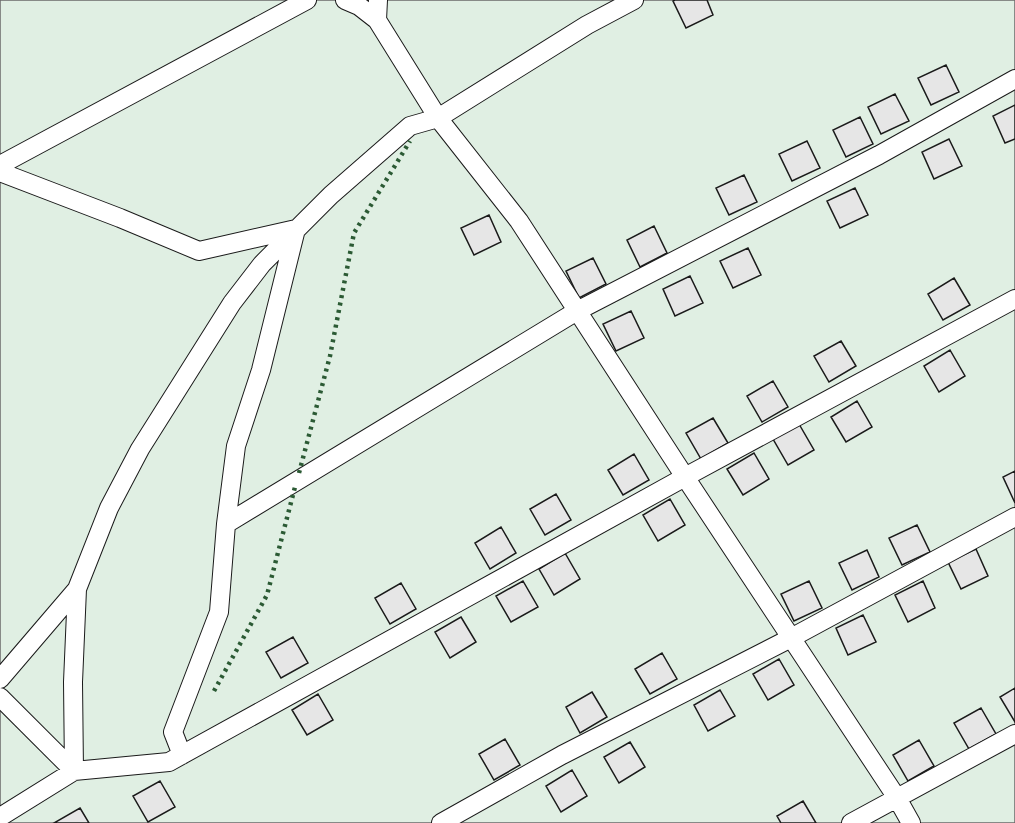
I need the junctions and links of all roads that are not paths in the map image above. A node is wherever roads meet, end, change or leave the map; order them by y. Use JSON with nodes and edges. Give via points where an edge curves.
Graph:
{"nodes":[{"id":1,"x":307,"y":0,"type":"edge"},
{"id":2,"x":345,"y":0,"type":"edge"},
{"id":3,"x":378,"y":0,"type":"edge"},
{"id":4,"x":634,"y":0,"type":"edge"},
{"id":5,"x":377,"y":20,"type":"junction"},
{"id":6,"x":1015,"y":79,"type":"edge"},
{"id":7,"x":438,"y":118,"type":"junction"},
{"id":8,"x":0,"y":165,"type":"edge"},
{"id":9,"x":0,"y":172,"type":"edge"},
{"id":10,"x":296,"y":228,"type":"junction"},
{"id":11,"x":1015,"y":299,"type":"edge"},
{"id":12,"x":578,"y":311,"type":"junction"},
{"id":13,"x":685,"y":477,"type":"junction"},
{"id":14,"x":1015,"y":517,"type":"edge"},
{"id":15,"x":226,"y":524,"type":"junction"},
{"id":16,"x":77,"y":589,"type":"junction"},
{"id":17,"x":791,"y":638,"type":"junction"},
{"id":18,"x":0,"y":679,"type":"edge"},
{"id":19,"x":0,"y":697,"type":"edge"},
{"id":20,"x":1015,"y":734,"type":"edge"},
{"id":21,"x":182,"y":755,"type":"junction"},
{"id":22,"x":74,"y":771,"type":"junction"},
{"id":23,"x":897,"y":798,"type":"junction"},
{"id":24,"x":0,"y":818,"type":"edge"},
{"id":25,"x":441,"y":823,"type":"edge"},
{"id":26,"x":852,"y":823,"type":"edge"},
{"id":27,"x":911,"y":823,"type":"edge"}],
"edges":[{"from":1,"to":8,"type":"street"},
{"from":2,"to":5,"type":"street"},
{"from":3,"to":5,"type":"street"},
{"from":4,"to":7,"type":"street"},
{"from":5,"to":7,"type":"street"},
{"from":6,"to":12,"type":"street","via":[[879,155]]},
{"from":7,"to":10,"type":"street","via":[[410,126]]},
{"from":7,"to":12,"type":"street","via":[[519,221]]},
{"from":9,"to":10,"type":"street","via":[[199,251]]},
{"from":10,"to":15,"type":"street","via":[[261,370],[236,446]]},
{"from":10,"to":16,"type":"street","via":[[232,303],[140,449],[109,508]]},
{"from":11,"to":13,"type":"street"},
{"from":12,"to":13,"type":"street"},
{"from":12,"to":15,"type":"street"},
{"from":13,"to":17,"type":"street"},
{"from":13,"to":21,"type":"street"},
{"from":14,"to":17,"type":"street"},
{"from":15,"to":21,"type":"street","via":[[219,612],[173,732]]},
{"from":16,"to":18,"type":"street"},
{"from":16,"to":22,"type":"street"},
{"from":17,"to":23,"type":"street"},
{"from":17,"to":25,"type":"street","via":[[562,755]]},
{"from":19,"to":22,"type":"street"},
{"from":20,"to":23,"type":"street"},
{"from":21,"to":22,"type":"street","via":[[169,762]]},
{"from":22,"to":24,"type":"street"},
{"from":23,"to":26,"type":"street"},
{"from":23,"to":27,"type":"street"}]}
